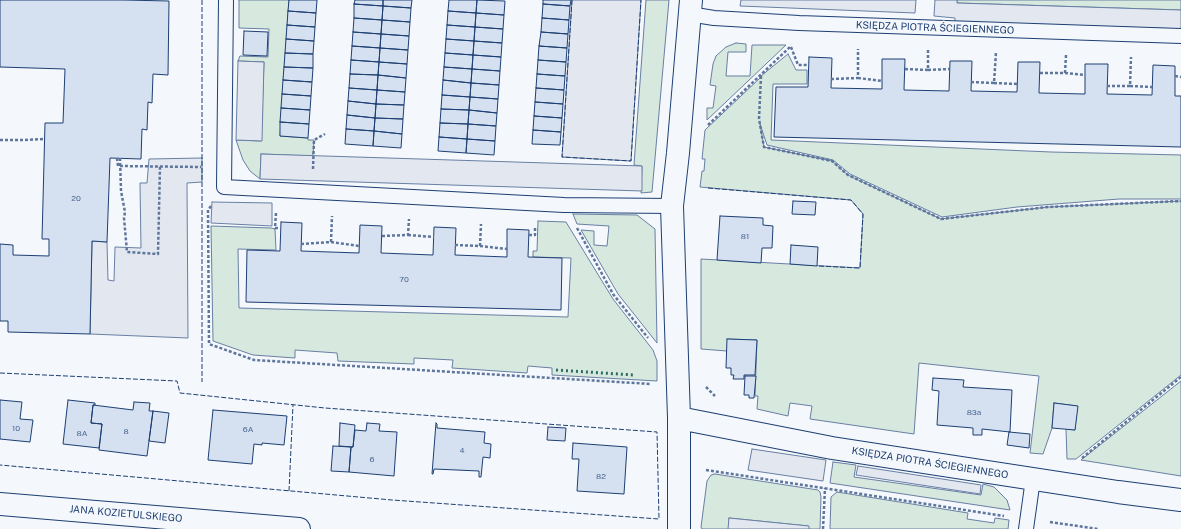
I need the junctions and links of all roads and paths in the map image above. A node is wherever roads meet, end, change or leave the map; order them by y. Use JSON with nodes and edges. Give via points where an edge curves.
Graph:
{"nodes":[{"id":1,"x":226,"y":0,"type":"edge"},
{"id":2,"x":690,"y":7,"type":"edge"},
{"id":3,"x":799,"y":22,"type":"junction"},
{"id":4,"x":1181,"y":36,"type":"edge"},
{"id":5,"x":858,"y":44,"type":"dead end"},
{"id":6,"x":928,"y":46,"type":"dead end"},
{"id":7,"x":791,"y":47,"type":"junction"},
{"id":8,"x":997,"y":48,"type":"dead end"},
{"id":9,"x":1066,"y":50,"type":"dead end"},
{"id":10,"x":1131,"y":52,"type":"dead end"},
{"id":11,"x":808,"y":65,"type":"dead end"},
{"id":12,"x":905,"y":69,"type":"dead end"},
{"id":13,"x":949,"y":69,"type":"dead end"},
{"id":14,"x":928,"y":70,"type":"junction"},
{"id":15,"x":1040,"y":73,"type":"dead end"},
{"id":16,"x":1065,"y":73,"type":"junction"},
{"id":17,"x":1085,"y":75,"type":"dead end"},
{"id":18,"x":761,"y":76,"type":"junction"},
{"id":19,"x":1175,"y":76,"type":"dead end"},
{"id":20,"x":1181,"y":77,"type":"edge"},
{"id":21,"x":858,"y":78,"type":"junction"},
{"id":22,"x":831,"y":79,"type":"dead end"},
{"id":23,"x":882,"y":81,"type":"dead end"},
{"id":24,"x":971,"y":82,"type":"dead end"},
{"id":25,"x":994,"y":83,"type":"junction"},
{"id":26,"x":1017,"y":84,"type":"dead end"},
{"id":27,"x":1107,"y":86,"type":"dead end"},
{"id":28,"x":1130,"y":86,"type":"junction"},
{"id":29,"x":1152,"y":87,"type":"dead end"},
{"id":30,"x":325,"y":134,"type":"dead end"},
{"id":31,"x":44,"y":139,"type":"dead end"},
{"id":32,"x":0,"y":140,"type":"edge"},
{"id":33,"x":678,"y":153,"type":"junction"},
{"id":34,"x":313,"y":155,"type":"dead end"},
{"id":35,"x":160,"y":166,"type":"junction"},
{"id":36,"x":224,"y":168,"type":"junction"},
{"id":37,"x":224,"y":187,"type":"junction"},
{"id":38,"x":1181,"y":201,"type":"edge"},
{"id":39,"x":564,"y":205,"type":"junction"},
{"id":40,"x":672,"y":206,"type":"junction"},
{"id":41,"x":276,"y":208,"type":"dead end"},
{"id":42,"x":332,"y":210,"type":"dead end"},
{"id":43,"x":410,"y":213,"type":"dead end"},
{"id":44,"x":481,"y":223,"type":"dead end"},
{"id":45,"x":280,"y":228,"type":"dead end"},
{"id":46,"x":382,"y":236,"type":"dead end"},
{"id":47,"x":408,"y":236,"type":"junction"},
{"id":48,"x":434,"y":237,"type":"dead end"},
{"id":49,"x":331,"y":242,"type":"junction"},
{"id":50,"x":301,"y":244,"type":"dead end"},
{"id":51,"x":455,"y":245,"type":"dead end"},
{"id":52,"x":359,"y":246,"type":"dead end"},
{"id":53,"x":480,"y":246,"type":"junction"},
{"id":54,"x":507,"y":249,"type":"dead end"},
{"id":55,"x":651,"y":342,"type":"dead end"},
{"id":56,"x":1181,"y":378,"type":"edge"},
{"id":57,"x":703,"y":384,"type":"dead end"},
{"id":58,"x":658,"y":385,"type":"dead end"},
{"id":59,"x":717,"y":398,"type":"dead end"},
{"id":60,"x":679,"y":418,"type":"junction"},
{"id":61,"x":1078,"y":461,"type":"dead end"},
{"id":62,"x":679,"y":465,"type":"junction"},
{"id":63,"x":1033,"y":479,"type":"junction"},
{"id":64,"x":825,"y":488,"type":"junction"},
{"id":65,"x":1181,"y":500,"type":"edge"},
{"id":66,"x":0,"y":504,"type":"edge"},
{"id":67,"x":1027,"y":524,"type":"edge"},
{"id":68,"x":299,"y":529,"type":"edge"},
{"id":69,"x":679,"y":529,"type":"edge"},
{"id":70,"x":823,"y":529,"type":"edge"},
{"id":71,"x":1098,"y":529,"type":"edge"}],
"edges":[{"from":1,"to":36,"type":"lane"},
{"from":2,"to":3,"type":"lane","name":"KSIĘDZA PIOTRA ŚCIEGIENNEGO","via":[[714,18]]},
{"from":2,"to":33,"type":"street","name":"KSIĘDZA PIOTRA ŚCIEGIENNEGO"},
{"from":3,"to":4,"type":"lane","name":"KSIĘDZA PIOTRA ŚCIEGIENNEGO"},
{"from":3,"to":7,"type":"path","via":[[796,42]]},
{"from":5,"to":21,"type":"path"},
{"from":6,"to":14,"type":"path"},
{"from":7,"to":11,"type":"path","via":[[798,65]]},
{"from":7,"to":18,"type":"path"},
{"from":8,"to":25,"type":"path"},
{"from":9,"to":16,"type":"path"},
{"from":10,"to":28,"type":"path"},
{"from":12,"to":14,"type":"path"},
{"from":13,"to":14,"type":"path"},
{"from":15,"to":16,"type":"path"},
{"from":16,"to":17,"type":"path"},
{"from":18,"to":33,"type":"path"},
{"from":18,"to":38,"type":"path","via":[[760,119],[764,147],[832,161],[848,175],[941,220],[1048,207]]},
{"from":19,"to":20,"type":"path"},
{"from":21,"to":22,"type":"path"},
{"from":21,"to":23,"type":"path"},
{"from":24,"to":25,"type":"path"},
{"from":25,"to":26,"type":"path"},
{"from":27,"to":28,"type":"path"},
{"from":28,"to":29,"type":"path"},
{"from":30,"to":34,"type":"path","via":[[314,140]]},
{"from":31,"to":32,"type":"path"},
{"from":33,"to":40,"type":"street","name":"KSIĘDZA PIOTRA ŚCIEGIENNEGO"},
{"from":35,"to":35,"type":"path","via":[[118,166],[119,158],[121,191],[125,212],[127,252],[158,254]]},
{"from":35,"to":36,"type":"path"},
{"from":36,"to":37,"type":"lane"},
{"from":37,"to":39,"type":"lane"},
{"from":37,"to":58,"type":"path","via":[[208,210],[209,344],[254,360]]},
{"from":39,"to":40,"type":"lane"},
{"from":39,"to":55,"type":"path","via":[[613,294]]},
{"from":40,"to":60,"type":"street","name":"KSIĘDZA PIOTRA ŚCIEGIENNEGO"},
{"from":41,"to":45,"type":"path","via":[[275,228]]},
{"from":42,"to":49,"type":"path"},
{"from":43,"to":47,"type":"path"},
{"from":44,"to":53,"type":"path"},
{"from":46,"to":47,"type":"path"},
{"from":47,"to":48,"type":"path"},
{"from":49,"to":50,"type":"path"},
{"from":49,"to":52,"type":"path"},
{"from":51,"to":53,"type":"path"},
{"from":53,"to":54,"type":"path"},
{"from":56,"to":61,"type":"path"},
{"from":57,"to":59,"type":"path"},
{"from":60,"to":62,"type":"street","name":"KSIĘDZA PIOTRA ŚCIEGIENNEGO"},
{"from":60,"to":63,"type":"street","name":"KSIĘDZA PIOTRA ŚCIEGIENNEGO","via":[[832,448]]},
{"from":62,"to":64,"type":"path"},
{"from":62,"to":69,"type":"street","name":"KSIĘDZA PIOTRA ŚCIEGIENNEGO"},
{"from":63,"to":65,"type":"street","name":"KSIĘDZA PIOTRA ŚCIEGIENNEGO"},
{"from":63,"to":67,"type":"lane"},
{"from":64,"to":67,"type":"path"},
{"from":64,"to":70,"type":"path"},
{"from":66,"to":68,"type":"street","name":"JANA KOZIETULSKIEGO"},
{"from":67,"to":71,"type":"path","via":[[1045,521]]}]}
